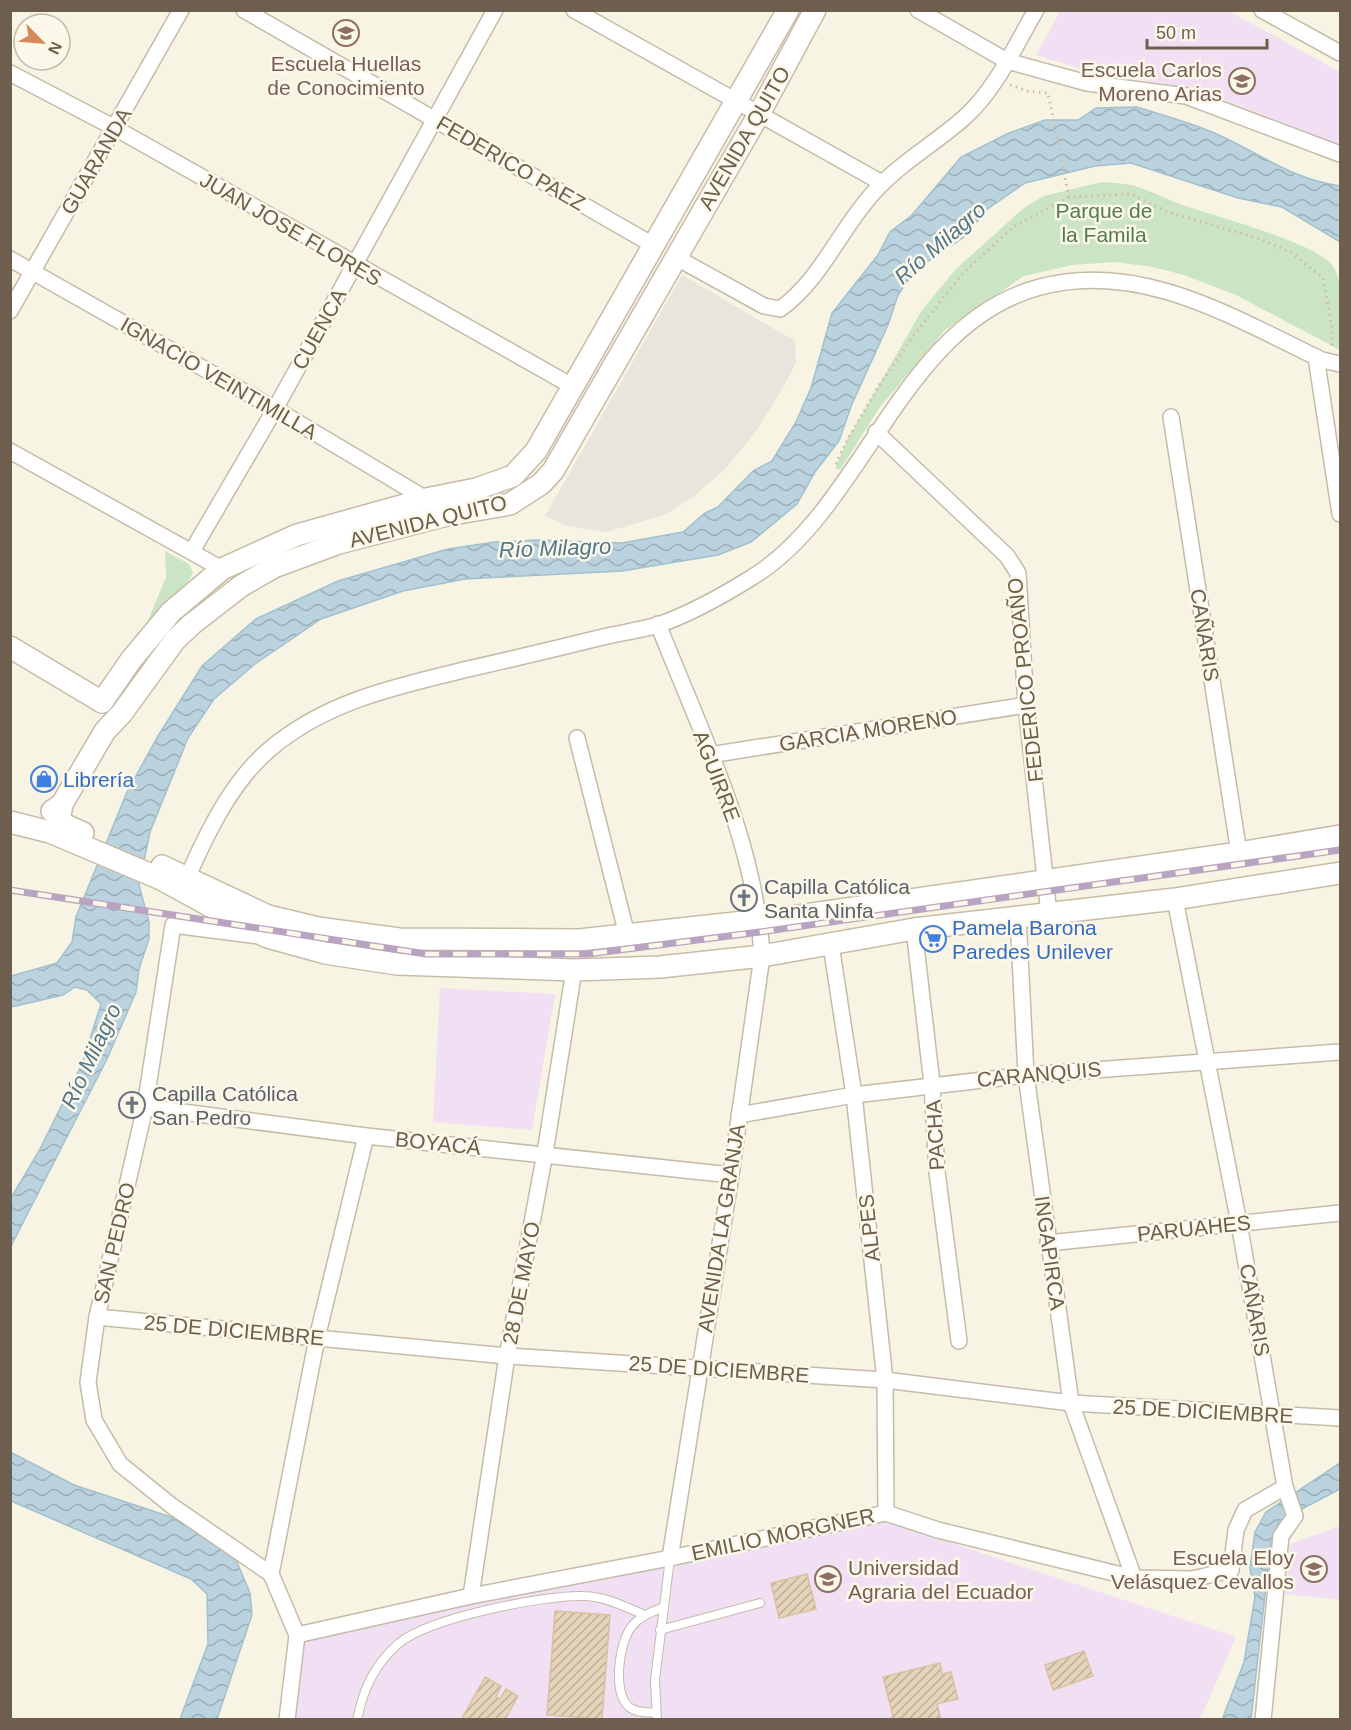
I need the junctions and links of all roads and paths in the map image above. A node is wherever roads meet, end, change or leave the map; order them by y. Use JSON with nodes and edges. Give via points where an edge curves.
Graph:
{"nodes":[{"id":1,"x":181,"y":10,"type":"edge"},
{"id":2,"x":244,"y":10,"type":"edge"},
{"id":3,"x":495,"y":10,"type":"edge"},
{"id":4,"x":573,"y":10,"type":"edge"},
{"id":5,"x":788,"y":10,"type":"edge"},
{"id":6,"x":815,"y":10,"type":"edge"},
{"id":7,"x":918,"y":10,"type":"edge"},
{"id":8,"x":1036,"y":10,"type":"edge"},
{"id":9,"x":1262,"y":10,"type":"edge"},
{"id":10,"x":1341,"y":53,"type":"edge"},
{"id":11,"x":1007,"y":61,"type":"junction"},
{"id":12,"x":10,"y":73,"type":"edge"},
{"id":13,"x":995,"y":79,"type":"junction"},
{"id":14,"x":737,"y":102,"type":"junction"},
{"id":15,"x":759,"y":114,"type":"junction"},
{"id":16,"x":434,"y":118,"type":"junction"},
{"id":17,"x":115,"y":128,"type":"junction"},
{"id":18,"x":1341,"y":154,"type":"edge"},
{"id":19,"x":882,"y":183,"type":"junction"},
{"id":20,"x":1070,"y":197,"type":"dead end"},
{"id":21,"x":653,"y":244,"type":"junction"},
{"id":22,"x":677,"y":258,"type":"junction"},
{"id":23,"x":10,"y":259,"type":"edge"},
{"id":24,"x":354,"y":266,"type":"junction"},
{"id":25,"x":33,"y":270,"type":"junction"},
{"id":26,"x":10,"y":312,"type":"edge"},
{"id":27,"x":1316,"y":357,"type":"junction"},
{"id":28,"x":1339,"y":364,"type":"edge"},
{"id":29,"x":572,"y":386,"type":"junction"},
{"id":30,"x":275,"y":409,"type":"junction"},
{"id":31,"x":1171,"y":417,"type":"dead end"},
{"id":32,"x":876,"y":432,"type":"junction"},
{"id":33,"x":10,"y":451,"type":"edge"},
{"id":34,"x":426,"y":499,"type":"junction"},
{"id":35,"x":1341,"y":514,"type":"edge"},
{"id":36,"x":192,"y":551,"type":"junction"},
{"id":37,"x":222,"y":569,"type":"junction"},
{"id":38,"x":658,"y":624,"type":"junction"},
{"id":39,"x":10,"y":647,"type":"edge"},
{"id":40,"x":102,"y":702,"type":"junction"},
{"id":41,"x":1026,"y":705,"type":"junction"},
{"id":42,"x":105,"y":731,"type":"junction"},
{"id":43,"x":577,"y":738,"type":"dead end"},
{"id":44,"x":710,"y":755,"type":"junction"},
{"id":45,"x":62,"y":804,"type":"junction"},
{"id":46,"x":16,"y":823,"type":"edge"},
{"id":47,"x":67,"y":831,"type":"junction"},
{"id":48,"x":1341,"y":836,"type":"edge"},
{"id":49,"x":1239,"y":853,"type":"junction"},
{"id":50,"x":163,"y":873,"type":"junction"},
{"id":51,"x":1341,"y":873,"type":"edge"},
{"id":52,"x":188,"y":876,"type":"junction"},
{"id":53,"x":1046,"y":880,"type":"junction"},
{"id":54,"x":1175,"y":898,"type":"junction"},
{"id":55,"x":1049,"y":914,"type":"junction"},
{"id":56,"x":1018,"y":917,"type":"junction"},
{"id":57,"x":759,"y":927,"type":"junction"},
{"id":58,"x":914,"y":929,"type":"junction"},
{"id":59,"x":627,"y":935,"type":"junction"},
{"id":60,"x":267,"y":937,"type":"junction"},
{"id":61,"x":831,"y":945,"type":"junction"},
{"id":62,"x":762,"y":956,"type":"junction"},
{"id":63,"x":574,"y":970,"type":"junction"},
{"id":64,"x":1341,"y":1052,"type":"edge"},
{"id":65,"x":1207,"y":1060,"type":"junction"},
{"id":66,"x":1026,"y":1075,"type":"junction"},
{"id":67,"x":932,"y":1084,"type":"junction"},
{"id":68,"x":854,"y":1095,"type":"junction"},
{"id":69,"x":145,"y":1107,"type":"junction"},
{"id":70,"x":739,"y":1114,"type":"junction"},
{"id":71,"x":366,"y":1136,"type":"junction"},
{"id":72,"x":546,"y":1153,"type":"junction"},
{"id":73,"x":731,"y":1175,"type":"junction"},
{"id":74,"x":1341,"y":1213,"type":"edge"},
{"id":75,"x":1239,"y":1223,"type":"junction"},
{"id":76,"x":1048,"y":1243,"type":"junction"},
{"id":77,"x":97,"y":1317,"type":"junction"},
{"id":78,"x":317,"y":1338,"type":"junction"},
{"id":79,"x":959,"y":1341,"type":"dead end"},
{"id":80,"x":507,"y":1356,"type":"junction"},
{"id":81,"x":699,"y":1368,"type":"junction"},
{"id":82,"x":885,"y":1380,"type":"junction"},
{"id":83,"x":1071,"y":1403,"type":"junction"},
{"id":84,"x":1273,"y":1415,"type":"junction"},
{"id":85,"x":1341,"y":1418,"type":"edge"},
{"id":86,"x":1286,"y":1490,"type":"junction"},
{"id":87,"x":886,"y":1513,"type":"junction"},
{"id":88,"x":670,"y":1558,"type":"junction"},
{"id":89,"x":271,"y":1574,"type":"junction"},
{"id":90,"x":1134,"y":1578,"type":"junction"},
{"id":91,"x":471,"y":1596,"type":"junction"},
{"id":92,"x":760,"y":1604,"type":"dead end"},
{"id":93,"x":664,"y":1607,"type":"junction"},
{"id":94,"x":645,"y":1615,"type":"junction"},
{"id":95,"x":660,"y":1630,"type":"junction"},
{"id":96,"x":297,"y":1635,"type":"junction"},
{"id":97,"x":656,"y":1716,"type":"edge"},
{"id":98,"x":287,"y":1719,"type":"edge"},
{"id":99,"x":357,"y":1719,"type":"edge"},
{"id":100,"x":1263,"y":1719,"type":"edge"}],
"edges":[{"from":1,"to":17,"type":"street","name":"GUARANDA"},
{"from":2,"to":16,"type":"street","name":"FEDERICO PAEZ"},
{"from":3,"to":16,"type":"street","name":"CUENCA"},
{"from":4,"to":14,"type":"street"},
{"from":5,"to":14,"type":"main road","name":"AVENIDA QUITO"},
{"from":6,"to":15,"type":"main road","name":"AVENIDA QUITO"},
{"from":7,"to":11,"type":"street"},
{"from":8,"to":11,"type":"street"},
{"from":9,"to":10,"type":"street"},
{"from":11,"to":13,"type":"street"},
{"from":11,"to":18,"type":"street","via":[[1087,83],[1186,96]]},
{"from":12,"to":17,"type":"street","name":"JUAN JOSE FLORES"},
{"from":13,"to":19,"type":"street","via":[[964,118],[896,168]]},
{"from":13,"to":20,"type":"path","via":[[1027,91],[1048,93]]},
{"from":14,"to":15,"type":"street"},
{"from":14,"to":21,"type":"main road","name":"AVENIDA QUITO"},
{"from":15,"to":19,"type":"street"},
{"from":15,"to":22,"type":"main road","name":"AVENIDA QUITO"},
{"from":16,"to":21,"type":"street","name":"FEDERICO PAEZ"},
{"from":16,"to":24,"type":"street","name":"CUENCA"},
{"from":17,"to":24,"type":"street","name":"JUAN JOSE FLORES"},
{"from":17,"to":25,"type":"street","name":"GUARANDA"},
{"from":19,"to":22,"type":"street","via":[[798,296],[780,309],[764,306]]},
{"from":21,"to":29,"type":"main road","name":"AVENIDA QUITO"},
{"from":22,"to":42,"type":"main road","name":"AVENIDA QUITO","via":[[563,456],[541,484],[510,504],[390,529],[303,555],[241,586],[175,640]]},
{"from":23,"to":25,"type":"street","name":"IGNACIO VEINTIMILLA"},
{"from":24,"to":29,"type":"street","name":"JUAN JOSE FLORES"},
{"from":24,"to":30,"type":"street","name":"CUENCA"},
{"from":25,"to":26,"type":"street","name":"GUARANDA"},
{"from":25,"to":30,"type":"street","name":"IGNACIO VEINTIMILLA"},
{"from":27,"to":28,"type":"street"},
{"from":27,"to":32,"type":"street","via":[[1186,296],[1148,285],[1071,282],[1039,287],[999,303],[966,326],[927,366]]},
{"from":27,"to":35,"type":"street"},
{"from":29,"to":34,"type":"main road","name":"AVENIDA QUITO","via":[[536,451],[513,477]]},
{"from":30,"to":34,"type":"street","name":"IGNACIO VEINTIMILLA"},
{"from":30,"to":36,"type":"street","name":"CUENCA"},
{"from":31,"to":49,"type":"street","name":"CAÑARIS"},
{"from":32,"to":38,"type":"street","via":[[798,541],[755,576]]},
{"from":32,"to":41,"type":"street","name":"FEDERICO PROAÑO","via":[[1007,556],[1018,573]]},
{"from":33,"to":36,"type":"street"},
{"from":34,"to":37,"type":"main road","name":"AVENIDA QUITO","via":[[297,535]]},
{"from":36,"to":37,"type":"street"},
{"from":37,"to":40,"type":"main road","name":"AVENIDA QUITO","via":[[171,612]]},
{"from":38,"to":44,"type":"street","name":"AGUIRRE"},
{"from":38,"to":52,"type":"street","via":[[387,688],[314,718],[269,749],[251,767],[202,843]]},
{"from":39,"to":40,"type":"main road"},
{"from":40,"to":42,"type":"main road"},
{"from":41,"to":44,"type":"street","name":"GARCIA MORENO"},
{"from":41,"to":53,"type":"street","name":"FEDERICO PROAÑO"},
{"from":42,"to":45,"type":"main road","name":"AVENIDA QUITO"},
{"from":43,"to":59,"type":"street"},
{"from":44,"to":57,"type":"street","name":"AGUIRRE","via":[[741,840]]},
{"from":45,"to":46,"type":"main road","name":"AVENIDA QUITO"},
{"from":45,"to":47,"type":"main road","via":[[59,822]]},
{"from":46,"to":47,"type":"main road"},
{"from":47,"to":50,"type":"main road"},
{"from":48,"to":49,"type":"main road"},
{"from":49,"to":53,"type":"main road"},
{"from":50,"to":52,"type":"main road"},
{"from":50,"to":60,"type":"main road"},
{"from":51,"to":54,"type":"main road"},
{"from":52,"to":59,"type":"main road","via":[[268,915],[318,928],[399,939],[579,940]]},
{"from":53,"to":55,"type":"street","name":"FEDERICO PROAÑO"},
{"from":53,"to":57,"type":"main road"},
{"from":54,"to":55,"type":"main road"},
{"from":54,"to":65,"type":"street","name":"CAÑARIS"},
{"from":55,"to":56,"type":"main road"},
{"from":56,"to":58,"type":"main road"},
{"from":56,"to":66,"type":"street","name":"INGAPIRCA"},
{"from":57,"to":59,"type":"main road"},
{"from":57,"to":62,"type":"street","name":"AVENIDA LA GRANJA"},
{"from":58,"to":61,"type":"main road"},
{"from":58,"to":67,"type":"street","name":"PACHA"},
{"from":60,"to":63,"type":"main road","via":[[325,953],[397,964]]},
{"from":60,"to":69,"type":"street","name":"SAN PEDRO","via":[[173,925]]},
{"from":61,"to":62,"type":"main road"},
{"from":61,"to":68,"type":"street","name":"ALPES"},
{"from":62,"to":63,"type":"main road","via":[[660,967]]},
{"from":62,"to":70,"type":"street","name":"AVENIDA LA GRANJA"},
{"from":63,"to":72,"type":"street","name":"28 DE MAYO"},
{"from":64,"to":65,"type":"street","name":"CARANQUIS"},
{"from":65,"to":66,"type":"street","name":"CARANQUIS"},
{"from":65,"to":75,"type":"street","name":"CAÑARIS"},
{"from":66,"to":67,"type":"street","name":"CARANQUIS"},
{"from":66,"to":76,"type":"street","name":"INGAPIRCA"},
{"from":67,"to":68,"type":"street","name":"CARANQUIS"},
{"from":67,"to":79,"type":"street","name":"PACHA","via":[[937,1172]]},
{"from":68,"to":70,"type":"street","name":"CARANQUIS"},
{"from":68,"to":82,"type":"street","name":"ALPES"},
{"from":69,"to":71,"type":"street","name":"BOYACÁ"},
{"from":69,"to":77,"type":"street","name":"SAN PEDRO"},
{"from":70,"to":73,"type":"street","name":"AVENIDA LA GRANJA"},
{"from":71,"to":72,"type":"street","name":"BOYACÁ"},
{"from":71,"to":78,"type":"street"},
{"from":72,"to":73,"type":"street","name":"BOYACÁ"},
{"from":72,"to":80,"type":"street","name":"28 DE MAYO"},
{"from":73,"to":81,"type":"street","name":"AVENIDA LA GRANJA"},
{"from":74,"to":75,"type":"street","name":"PARUAHES"},
{"from":75,"to":76,"type":"street","name":"PARUAHES"},
{"from":75,"to":84,"type":"street","name":"CAÑARIS"},
{"from":76,"to":83,"type":"street","name":"INGAPIRCA"},
{"from":77,"to":78,"type":"street","name":"25 DE DICIEMBRE"},
{"from":77,"to":89,"type":"street","name":"SAN PEDRO","via":[[88,1382],[94,1420],[120,1464],[172,1506]]},
{"from":78,"to":80,"type":"street","name":"25 DE DICIEMBRE"},
{"from":78,"to":89,"type":"street"},
{"from":80,"to":81,"type":"street","name":"25 DE DICIEMBRE"},
{"from":80,"to":91,"type":"street","name":"28 DE MAYO"},
{"from":81,"to":82,"type":"street","name":"25 DE DICIEMBRE"},
{"from":81,"to":88,"type":"street","name":"AVENIDA LA GRANJA"},
{"from":82,"to":83,"type":"street","name":"25 DE DICIEMBRE"},
{"from":82,"to":87,"type":"street","name":"ALPES"},
{"from":83,"to":84,"type":"street","name":"25 DE DICIEMBRE"},
{"from":83,"to":90,"type":"street","name":"INGAPIRCA"},
{"from":84,"to":85,"type":"street","name":"25 DE DICIEMBRE"},
{"from":84,"to":86,"type":"street","name":"CAÑARIS"},
{"from":86,"to":90,"type":"street","name":"EMILIO MORGNER","via":[[1245,1510],[1236,1530],[1232,1570],[1192,1579]]},
{"from":86,"to":100,"type":"street","name":"CAÑARIS","via":[[1295,1516],[1281,1536]]},
{"from":87,"to":88,"type":"street","name":"EMILIO MORGNER"},
{"from":87,"to":90,"type":"street","name":"EMILIO MORGNER","via":[[938,1530]]},
{"from":88,"to":91,"type":"street","name":"EMILIO MORGNER"},
{"from":88,"to":93,"type":"lane"},
{"from":89,"to":96,"type":"street"},
{"from":91,"to":96,"type":"street","name":"EMILIO MORGNER"},
{"from":92,"to":95,"type":"lane"},
{"from":93,"to":94,"type":"lane"},
{"from":93,"to":95,"type":"lane"},
{"from":94,"to":97,"type":"lane","via":[[631,1627],[622,1647],[619,1675],[628,1706]]},
{"from":94,"to":99,"type":"lane","via":[[585,1596],[546,1598],[421,1630],[399,1644],[375,1669],[363,1693]]},
{"from":95,"to":97,"type":"lane"},
{"from":96,"to":98,"type":"street"}]}
